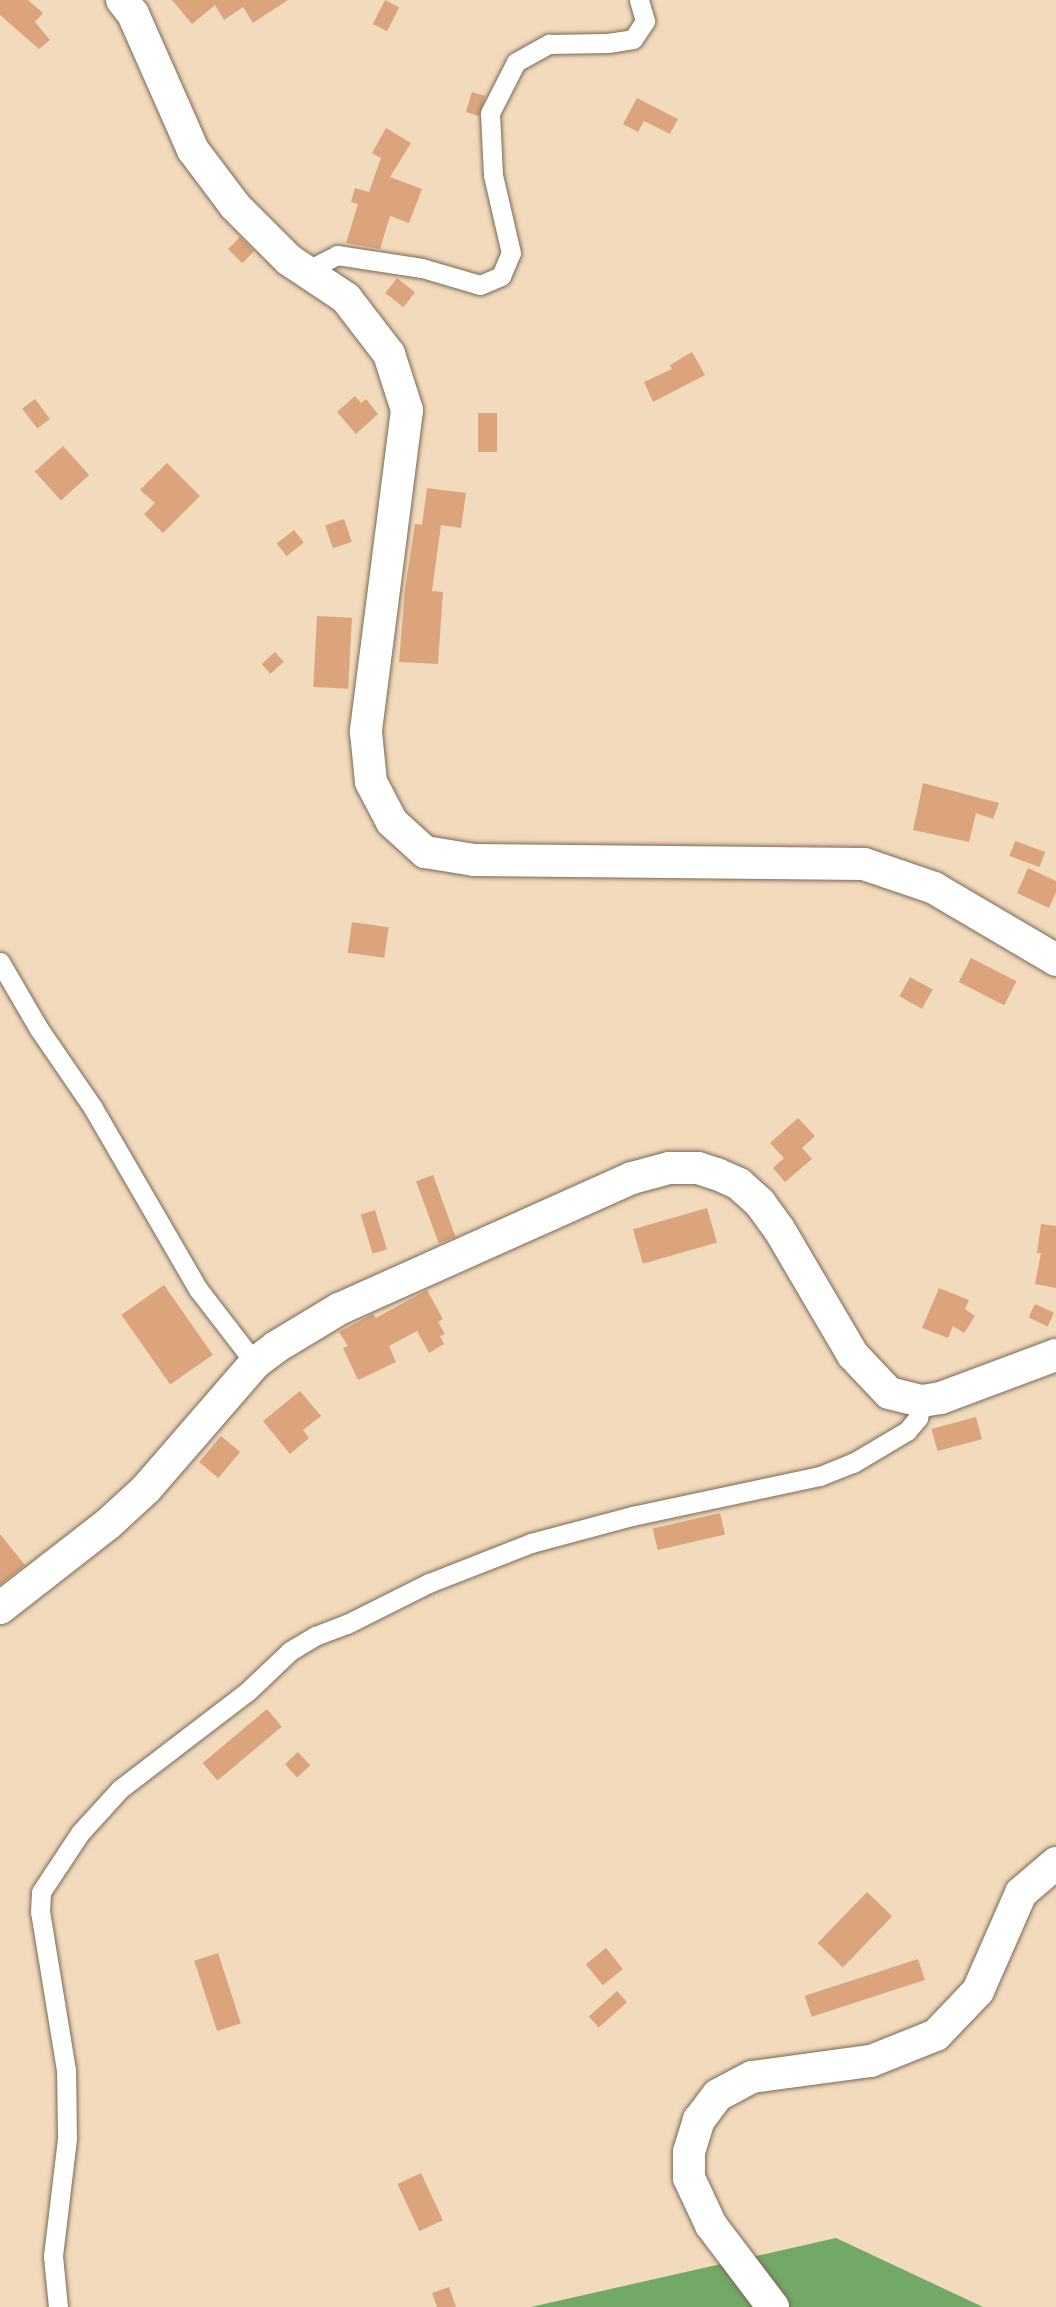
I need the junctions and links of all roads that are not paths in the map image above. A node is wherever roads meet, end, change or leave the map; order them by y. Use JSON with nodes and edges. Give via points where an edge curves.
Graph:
{"nodes":[{"id":1,"x":122,"y":0,"type":"edge"},
{"id":2,"x":639,"y":0,"type":"edge"},
{"id":3,"x":306,"y":271,"type":"junction"},
{"id":4,"x":1056,"y":960,"type":"edge"},
{"id":5,"x":0,"y":962,"type":"edge"},
{"id":6,"x":1056,"y":1355,"type":"edge"},
{"id":7,"x":255,"y":1363,"type":"junction"},
{"id":8,"x":922,"y":1401,"type":"junction"},
{"id":9,"x":0,"y":1608,"type":"edge"},
{"id":10,"x":1056,"y":1863,"type":"edge"},
{"id":11,"x":58,"y":2307,"type":"edge"},
{"id":12,"x":773,"y":2307,"type":"edge"}],
"edges":[{"from":1,"to":3,"type":"main road","via":[[133,14],[193,150],[236,206],[289,260]]},
{"from":2,"to":3,"type":"street","via":[[645,21],[633,39],[549,44],[516,62],[490,113],[494,176],[511,253],[501,276],[480,285],[422,268],[337,255]]},
{"from":3,"to":4,"type":"main road","via":[[346,298],[389,354],[407,410],[366,732],[371,782],[392,822],[425,852],[474,860],[864,864],[934,888]]},
{"from":5,"to":7,"type":"street","via":[[93,1108],[198,1289]]},
{"from":6,"to":8,"type":"main road"},
{"from":7,"to":8,"type":"main road","via":[[339,1309],[632,1178],[669,1168],[698,1168],[739,1184],[760,1203],[853,1355],[889,1393]]},
{"from":7,"to":9,"type":"main road","via":[[146,1489]]},
{"from":8,"to":11,"type":"street","via":[[918,1418],[908,1431],[842,1468],[531,1543],[429,1583],[315,1636],[290,1651],[247,1692],[120,1789],[80,1833],[41,1892],[40,1912],[66,2070],[67,2138],[53,2256]]},
{"from":10,"to":12,"type":"main road","via":[[1021,1893],[978,1991],[936,2035],[871,2061],[752,2077],[718,2095],[699,2120],[689,2152],[690,2178],[711,2225]]}]}
